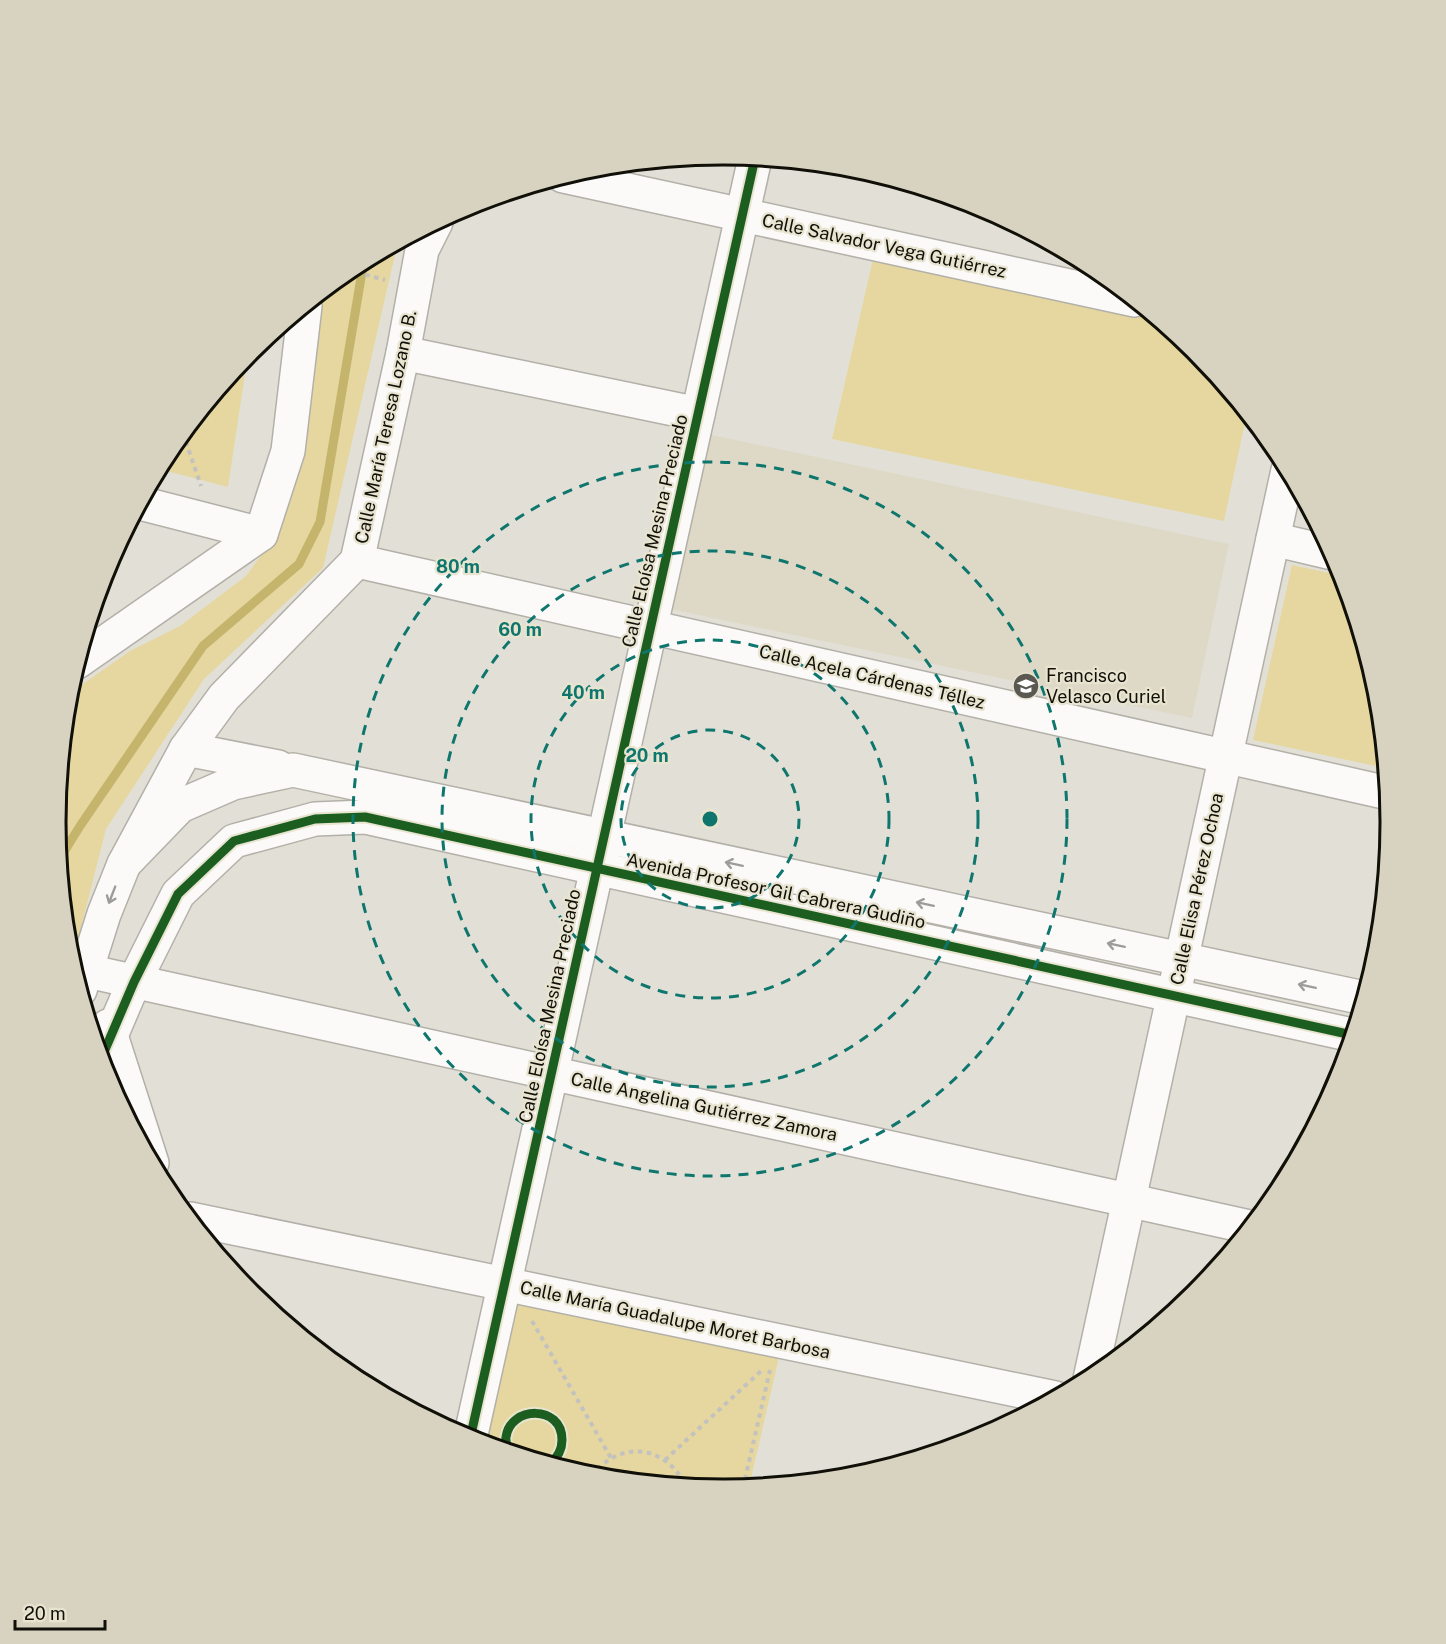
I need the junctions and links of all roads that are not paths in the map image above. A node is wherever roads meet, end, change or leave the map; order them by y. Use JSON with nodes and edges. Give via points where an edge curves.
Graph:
{"nodes":[{"id":1,"x":753,"y":166,"type":"edge"},
{"id":2,"x":581,"y":181,"type":"edge"},
{"id":3,"x":742,"y":216,"type":"junction"},
{"id":4,"x":430,"y":234,"type":"edge"},
{"id":5,"x":1116,"y":296,"type":"edge"},
{"id":6,"x":304,"y":317,"type":"edge"},
{"id":7,"x":403,"y":352,"type":"junction"},
{"id":8,"x":698,"y":414,"type":"junction"},
{"id":9,"x":1285,"y":483,"type":"edge"},
{"id":10,"x":148,"y":505,"type":"edge"},
{"id":11,"x":261,"y":534,"type":"junction"},
{"id":12,"x":1273,"y":539,"type":"junction"},
{"id":13,"x":1321,"y":550,"type":"edge"},
{"id":14,"x":357,"y":561,"type":"junction"},
{"id":15,"x":651,"y":627,"type":"junction"},
{"id":16,"x":87,"y":656,"type":"edge"},
{"id":17,"x":186,"y":749,"type":"junction"},
{"id":18,"x":1226,"y":756,"type":"junction"},
{"id":19,"x":293,"y":770,"type":"junction"},
{"id":20,"x":1379,"y":791,"type":"edge"},
{"id":21,"x":604,"y":836,"type":"junction"},
{"id":22,"x":124,"y":864,"type":"junction"},
{"id":23,"x":597,"y":868,"type":"junction"},
{"id":24,"x":1182,"y":959,"type":"junction"},
{"id":25,"x":85,"y":978,"type":"edge"},
{"id":26,"x":86,"y":981,"type":"edge"},
{"id":27,"x":134,"y":982,"type":"junction"},
{"id":28,"x":1174,"y":996,"type":"junction"},
{"id":29,"x":1357,"y":996,"type":"edge"},
{"id":30,"x":92,"y":1005,"type":"edge"},
{"id":31,"x":1345,"y":1033,"type":"edge"},
{"id":32,"x":106,"y":1046,"type":"edge"},
{"id":33,"x":552,"y":1074,"type":"junction"},
{"id":34,"x":121,"y":1084,"type":"edge"},
{"id":35,"x":1129,"y":1200,"type":"junction"},
{"id":36,"x":202,"y":1221,"type":"edge"},
{"id":37,"x":1241,"y":1225,"type":"edge"},
{"id":38,"x":504,"y":1284,"type":"junction"},
{"id":39,"x":1093,"y":1364,"type":"edge"},
{"id":40,"x":1043,"y":1395,"type":"edge"},
{"id":41,"x":472,"y":1429,"type":"edge"}],
"edges":[{"from":1,"to":3,"type":"street","name":"Calle Eloísa Mesina Preciado"},
{"from":2,"to":3,"type":"street","name":"Calle Salvador Vega Gutiérrez"},
{"from":3,"to":5,"type":"street","name":"Calle Salvador Vega Gutiérrez"},
{"from":3,"to":8,"type":"street","name":"Calle Eloísa Mesina Preciado"},
{"from":4,"to":7,"type":"street","name":"Calle María Teresa Lozano B.","via":[[422,250]]},
{"from":6,"to":11,"type":"street","via":[[288,451]]},
{"from":7,"to":8,"type":"street"},
{"from":7,"to":14,"type":"street","name":"Calle María Teresa Lozano B."},
{"from":8,"to":15,"type":"street","name":"Calle Eloísa Mesina Preciado"},
{"from":9,"to":12,"type":"street","name":"Calle Elisa Pérez Ochoa"},
{"from":10,"to":11,"type":"street"},
{"from":11,"to":16,"type":"street"},
{"from":12,"to":13,"type":"street"},
{"from":12,"to":18,"type":"street","name":"Calle Elisa Pérez Ochoa"},
{"from":14,"to":15,"type":"street","name":"Calle Acela Cárdenas Téllez"},
{"from":14,"to":17,"type":"street","name":"Calle María Teresa Lozano B.","via":[[224,697]]},
{"from":15,"to":18,"type":"street","name":"Calle Acela Cárdenas Téllez"},
{"from":15,"to":21,"type":"street","name":"Calle Eloísa Mesina Preciado"},
{"from":17,"to":19,"type":"street","name":"Avenida Profesor Gil Cabrera Gudiño"},
{"from":17,"to":22,"type":"street","name":"Avenida Profesor Gil Cabrera Gudiño"},
{"from":18,"to":20,"type":"street","name":"Calle Acela Cárdenas Téllez"},
{"from":18,"to":24,"type":"street","name":"Calle Elisa Pérez Ochoa"},
{"from":19,"to":21,"type":"street","name":"Avenida Profesor Gil Cabrera Gudiño"},
{"from":19,"to":22,"type":"street","name":"Avenida Profesor Gil Cabrera Gudiño","via":[[233,783],[180,807]]},
{"from":21,"to":23,"type":"street","name":"Calle Eloísa Mesina Preciado"},
{"from":24,"to":21,"type":"street","name":"Avenida Profesor Gil Cabrera Gudiño","one_way":true},
{"from":22,"to":25,"type":"street","name":"Avenida Profesor Gil Cabrera Gudiño","one_way":true},
{"from":23,"to":27,"type":"street","name":"Avenida Profesor Gil Cabrera Gudiño","via":[[365,817],[315,819],[234,841],[178,894]]},
{"from":23,"to":28,"type":"street","name":"Avenida Profesor Gil Cabrera Gudiño"},
{"from":23,"to":33,"type":"street","name":"Calle Eloísa Mesina Preciado"},
{"from":24,"to":28,"type":"street","name":"Calle Elisa Pérez Ochoa"},
{"from":29,"to":24,"type":"street","name":"Avenida Profesor Gil Cabrera Gudiño","one_way":true},
{"from":26,"to":27,"type":"street","name":"Calle Angelina Gutiérrez Zamora"},
{"from":27,"to":32,"type":"street","name":"Avenida Profesor Gil Cabrera Gudiño"},
{"from":27,"to":33,"type":"street","name":"Calle Angelina Gutiérrez Zamora"},
{"from":28,"to":31,"type":"street","name":"Avenida Profesor Gil Cabrera Gudiño"},
{"from":28,"to":35,"type":"street","name":"Calle Elisa Pérez Ochoa"},
{"from":30,"to":32,"type":"street"},
{"from":32,"to":34,"type":"street"},
{"from":33,"to":35,"type":"street","name":"Calle Angelina Gutiérrez Zamora"},
{"from":33,"to":38,"type":"street","name":"Calle Eloísa Mesina Preciado"},
{"from":35,"to":37,"type":"street","name":"Calle Angelina Gutiérrez Zamora"},
{"from":35,"to":39,"type":"street","name":"Calle Elisa Pérez Ochoa"},
{"from":36,"to":38,"type":"street","name":"Calle María Guadalupe Moret Barbosa"},
{"from":38,"to":40,"type":"street","name":"Calle María Guadalupe Moret Barbosa"},
{"from":38,"to":41,"type":"street","name":"Calle Eloísa Mesina Preciado"}]}
